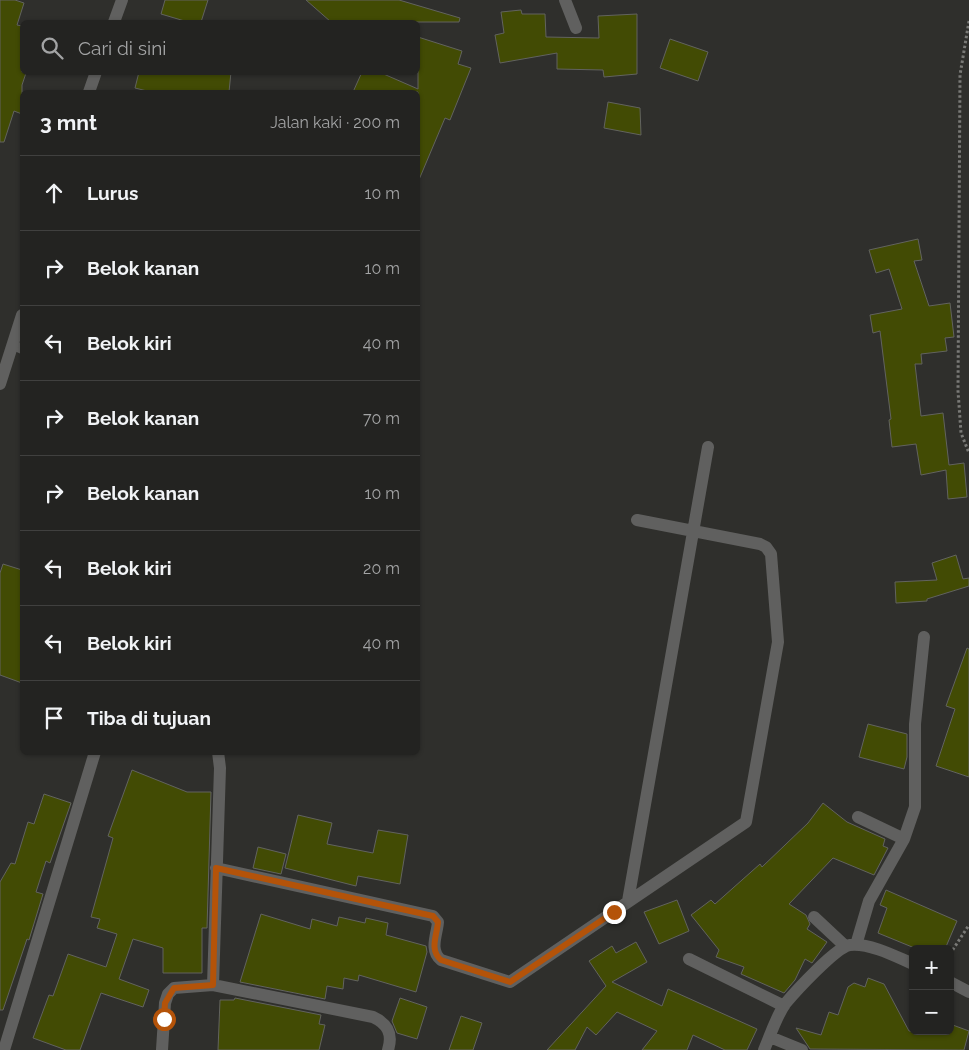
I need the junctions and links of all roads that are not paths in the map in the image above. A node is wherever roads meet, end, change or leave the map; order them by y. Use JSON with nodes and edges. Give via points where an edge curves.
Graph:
{"nodes":[{"id":1,"x":122,"y":0,"type":"edge"},
{"id":2,"x":565,"y":0,"type":"edge"},
{"id":3,"x":115,"y":20,"type":"edge"},
{"id":4,"x":576,"y":28,"type":"dead end"},
{"id":5,"x":95,"y":75,"type":"edge"},
{"id":6,"x":90,"y":90,"type":"edge"},
{"id":7,"x":20,"y":331,"type":"edge"},
{"id":8,"x":18,"y":347,"type":"edge"},
{"id":9,"x":0,"y":384,"type":"edge"},
{"id":10,"x":708,"y":447,"type":"dead end"},
{"id":11,"x":637,"y":520,"type":"dead end"},
{"id":12,"x":694,"y":531,"type":"junction"},
{"id":13,"x":924,"y":637,"type":"dead end"},
{"id":14,"x":95,"y":755,"type":"edge"},
{"id":15,"x":218,"y":755,"type":"edge"},
{"id":16,"x":858,"y":817,"type":"dead end"},
{"id":17,"x":904,"y":839,"type":"junction"},
{"id":18,"x":216,"y":868,"type":"junction"},
{"id":19,"x":628,"y":902,"type":"junction"},
{"id":20,"x":814,"y":917,"type":"dead end"},
{"id":21,"x":851,"y":946,"type":"junction"},
{"id":22,"x":689,"y":959,"type":"dead end"},
{"id":23,"x":909,"y":962,"type":"edge"},
{"id":24,"x":954,"y":984,"type":"edge"},
{"id":25,"x":213,"y":985,"type":"junction"},
{"id":26,"x":969,"y":992,"type":"edge"},
{"id":27,"x":784,"y":1006,"type":"junction"},
{"id":28,"x":770,"y":1036,"type":"junction"},
{"id":29,"x":4,"y":1050,"type":"edge"},
{"id":30,"x":162,"y":1050,"type":"edge"},
{"id":31,"x":388,"y":1050,"type":"edge"},
{"id":32,"x":764,"y":1050,"type":"edge"},
{"id":33,"x":802,"y":1050,"type":"edge"}],
"edges":[{"from":1,"to":3,"type":"street"},
{"from":2,"to":4,"type":"street"},
{"from":5,"to":6,"type":"street"},
{"from":7,"to":8,"type":"street"},
{"from":8,"to":9,"type":"street"},
{"from":10,"to":12,"type":"street"},
{"from":11,"to":12,"type":"street"},
{"from":12,"to":19,"type":"street"},
{"from":12,"to":19,"type":"street","via":[[760,544],[771,554],[778,642],[751,794],[746,822]]},
{"from":13,"to":17,"type":"street","via":[[915,724],[915,807]]},
{"from":14,"to":29,"type":"street"},
{"from":15,"to":18,"type":"street"},
{"from":16,"to":17,"type":"street"},
{"from":17,"to":21,"type":"street","via":[[869,901]]},
{"from":18,"to":19,"type":"street","via":[[433,916],[438,922],[436,956],[510,982]]},
{"from":18,"to":25,"type":"street"},
{"from":20,"to":21,"type":"street"},
{"from":21,"to":23,"type":"street","via":[[876,949]]},
{"from":21,"to":27,"type":"street","via":[[827,960]]},
{"from":22,"to":27,"type":"street"},
{"from":24,"to":26,"type":"street"},
{"from":25,"to":30,"type":"street","via":[[174,988],[168,994]]},
{"from":25,"to":31,"type":"street","via":[[373,1017],[388,1028],[391,1041]]},
{"from":27,"to":28,"type":"street"},
{"from":28,"to":32,"type":"street"},
{"from":28,"to":33,"type":"street"}]}
